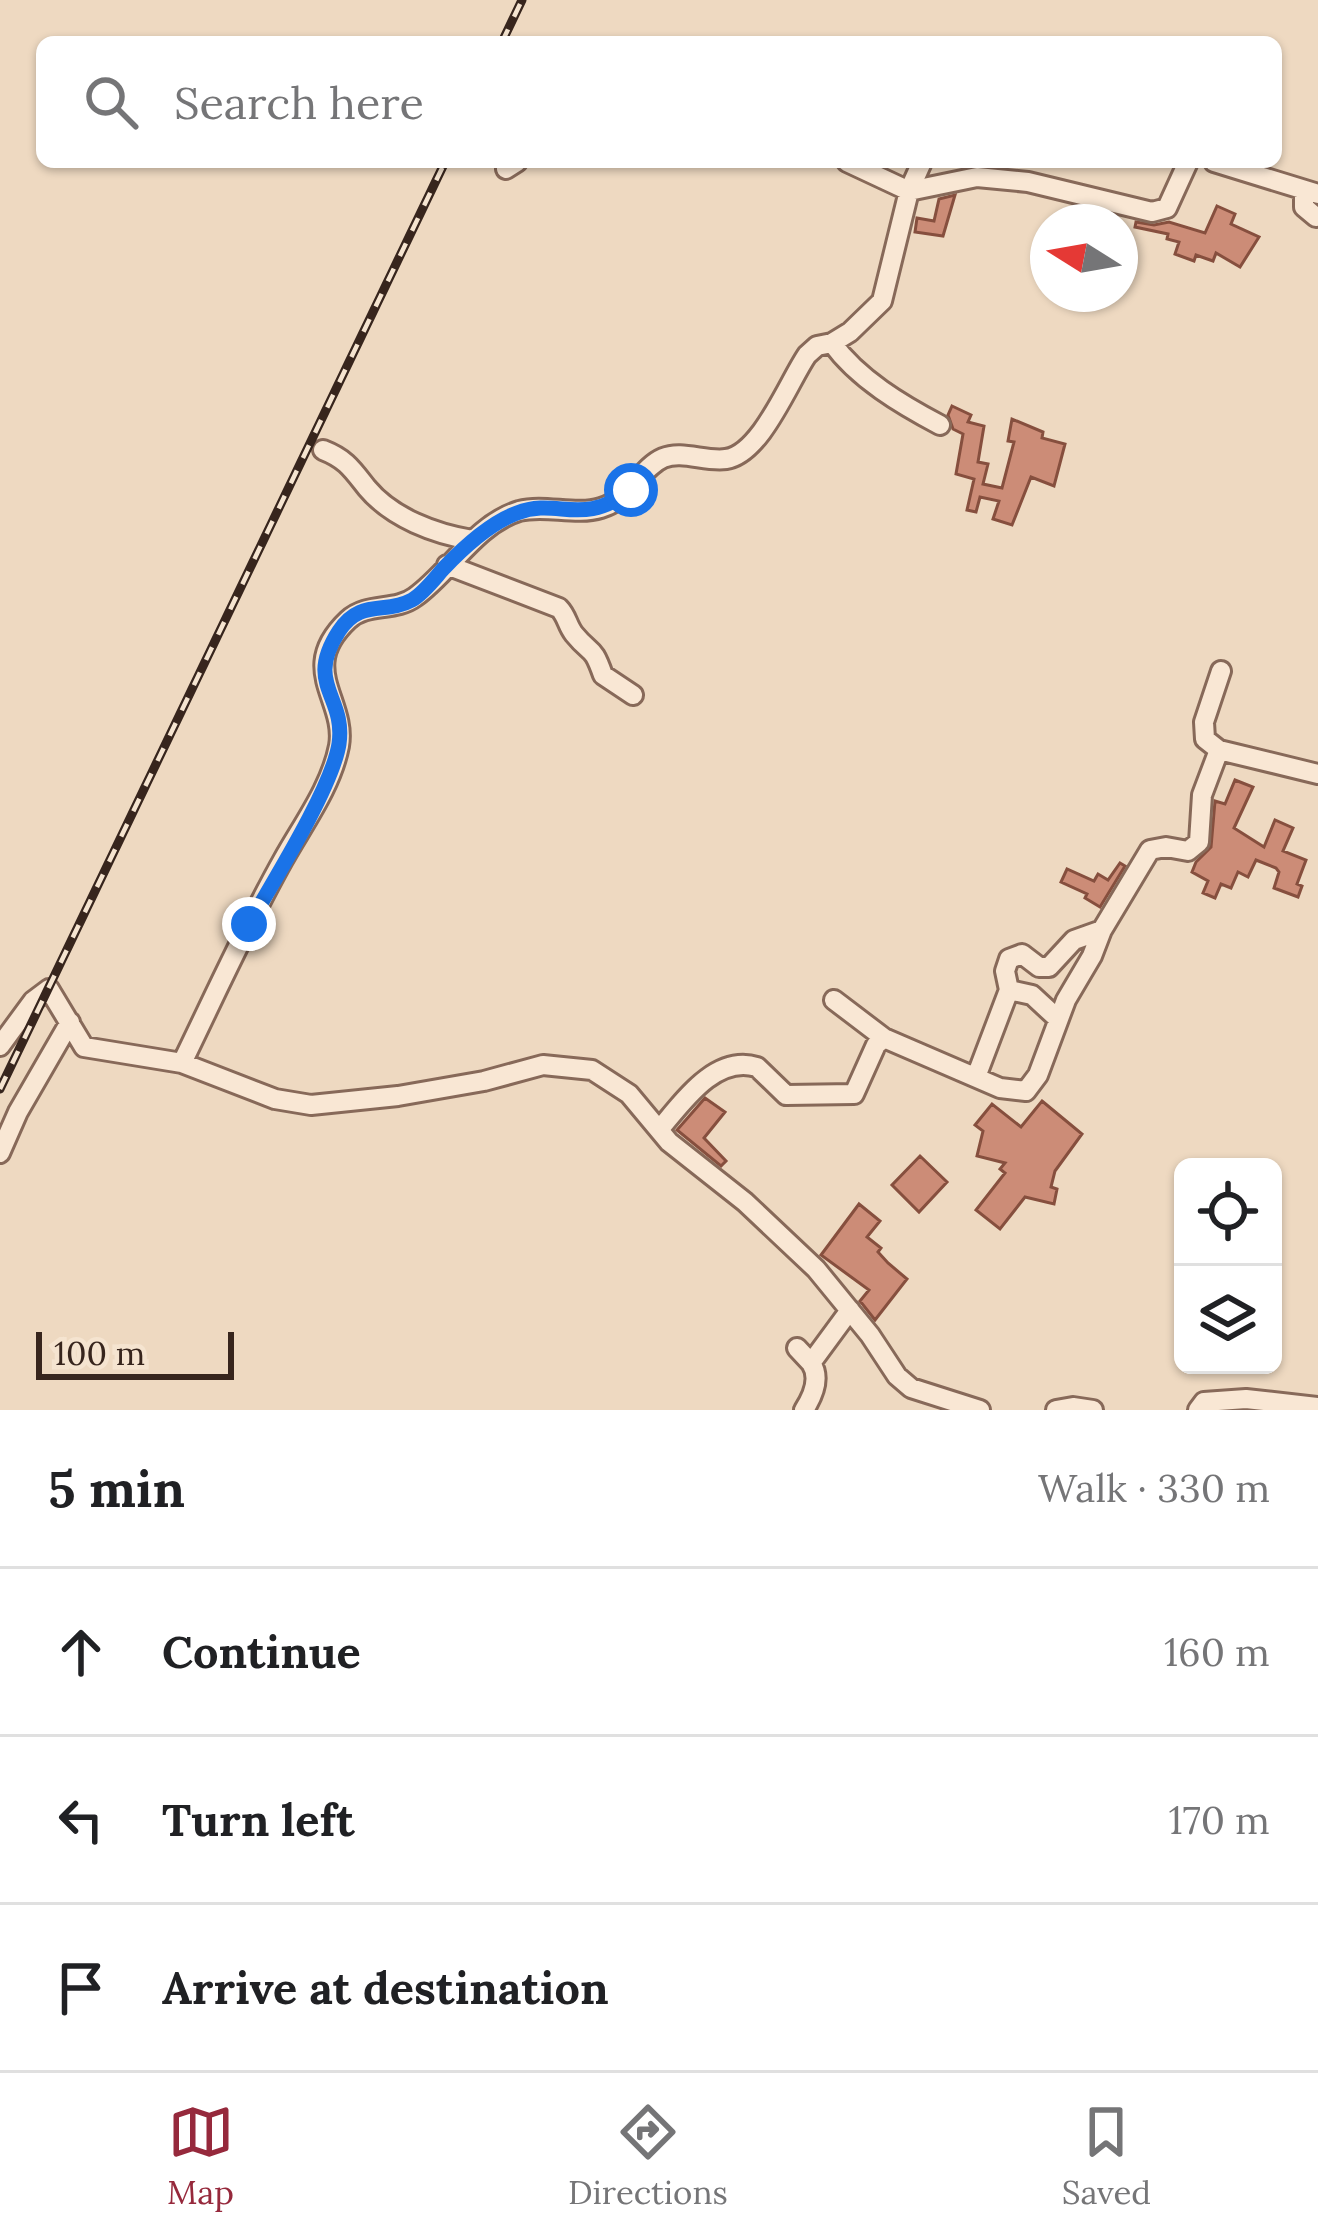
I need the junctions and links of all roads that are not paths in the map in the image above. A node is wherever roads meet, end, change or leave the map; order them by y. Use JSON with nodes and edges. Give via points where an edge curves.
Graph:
{"nodes":[{"id":1,"x":860,"y":168,"type":"edge"},
{"id":2,"x":919,"y":168,"type":"edge"},
{"id":3,"x":1033,"y":168,"type":"edge"},
{"id":4,"x":1186,"y":168,"type":"edge"},
{"id":5,"x":1233,"y":168,"type":"edge"},
{"id":6,"x":1028,"y":182,"type":"junction"},
{"id":7,"x":909,"y":191,"type":"junction"},
{"id":8,"x":1311,"y":192,"type":"edge"},
{"id":9,"x":1316,"y":217,"type":"edge"},
{"id":10,"x":832,"y":343,"type":"junction"},
{"id":11,"x":940,"y":425,"type":"dead end"},
{"id":12,"x":323,"y":450,"type":"dead end"},
{"id":13,"x":472,"y":541,"type":"junction"},
{"id":14,"x":447,"y":565,"type":"junction"},
{"id":15,"x":1221,"y":671,"type":"dead end"},
{"id":16,"x":633,"y":695,"type":"dead end"},
{"id":17,"x":1219,"y":750,"type":"junction"},
{"id":18,"x":1318,"y":774,"type":"edge"},
{"id":19,"x":1102,"y":930,"type":"junction"},
{"id":20,"x":1009,"y":990,"type":"junction"},
{"id":21,"x":834,"y":1000,"type":"dead end"},
{"id":22,"x":1058,"y":1019,"type":"junction"},
{"id":23,"x":70,"y":1022,"type":"junction"},
{"id":24,"x":884,"y":1039,"type":"junction"},
{"id":25,"x":0,"y":1046,"type":"edge"},
{"id":26,"x":182,"y":1063,"type":"junction"},
{"id":27,"x":976,"y":1077,"type":"junction"},
{"id":28,"x":659,"y":1130,"type":"junction"},
{"id":29,"x":0,"y":1153,"type":"edge"},
{"id":30,"x":850,"y":1310,"type":"junction"},
{"id":31,"x":808,"y":1404,"type":"edge"},
{"id":32,"x":1318,"y":1407,"type":"edge"},
{"id":33,"x":831,"y":1409,"type":"edge"},
{"id":34,"x":980,"y":1410,"type":"edge"},
{"id":35,"x":1056,"y":1410,"type":"edge"},
{"id":36,"x":1093,"y":1410,"type":"edge"},
{"id":37,"x":1198,"y":1410,"type":"edge"}],
"edges":[{"from":1,"to":7,"type":"street"},
{"from":2,"to":7,"type":"street"},
{"from":3,"to":6,"type":"street"},
{"from":4,"to":6,"type":"street","via":[[1161,212]]},
{"from":5,"to":8,"type":"street"},
{"from":6,"to":7,"type":"street","via":[[976,177]]},
{"from":7,"to":10,"type":"street","via":[[882,301]]},
{"from":8,"to":9,"type":"street","via":[[1304,208]]},
{"from":10,"to":11,"type":"street","via":[[894,399]]},
{"from":10,"to":13,"type":"street","via":[[807,355],[747,451],[721,460],[670,455],[600,509],[519,511]]},
{"from":12,"to":13,"type":"street","via":[[404,516]]},
{"from":13,"to":14,"type":"street"},
{"from":14,"to":16,"type":"street","via":[[559,608],[599,656],[603,675]]},
{"from":14,"to":26,"type":"street","via":[[412,600],[350,618],[330,647],[325,689],[339,745],[326,782]]},
{"from":15,"to":17,"type":"street","via":[[1203,727]]},
{"from":17,"to":18,"type":"street"},
{"from":17,"to":19,"type":"street","via":[[1202,795],[1199,842],[1188,850],[1150,850]]},
{"from":19,"to":20,"type":"street","via":[[1074,940],[1049,967],[1013,956],[1004,971]]},
{"from":19,"to":22,"type":"street"},
{"from":20,"to":22,"type":"street","via":[[1032,995]]},
{"from":20,"to":27,"type":"street"},
{"from":21,"to":24,"type":"street"},
{"from":22,"to":27,"type":"street","via":[[1026,1091]]},
{"from":23,"to":25,"type":"street","via":[[49,989]]},
{"from":23,"to":26,"type":"street","via":[[84,1048]]},
{"from":23,"to":29,"type":"street"},
{"from":24,"to":27,"type":"street"},
{"from":24,"to":28,"type":"street","via":[[854,1094],[786,1095],[757,1066],[733,1066],[694,1089]]},
{"from":26,"to":28,"type":"street","via":[[311,1105],[569,1065],[618,1084]]},
{"from":28,"to":30,"type":"street","via":[[780,1233]]},
{"from":30,"to":31,"type":"street","via":[[804,1355],[816,1370]]},
{"from":30,"to":34,"type":"street","via":[[911,1388]]},
{"from":31,"to":33,"type":"street"},
{"from":32,"to":37,"type":"street","via":[[1215,1399]]},
{"from":35,"to":36,"type":"street"}]}
